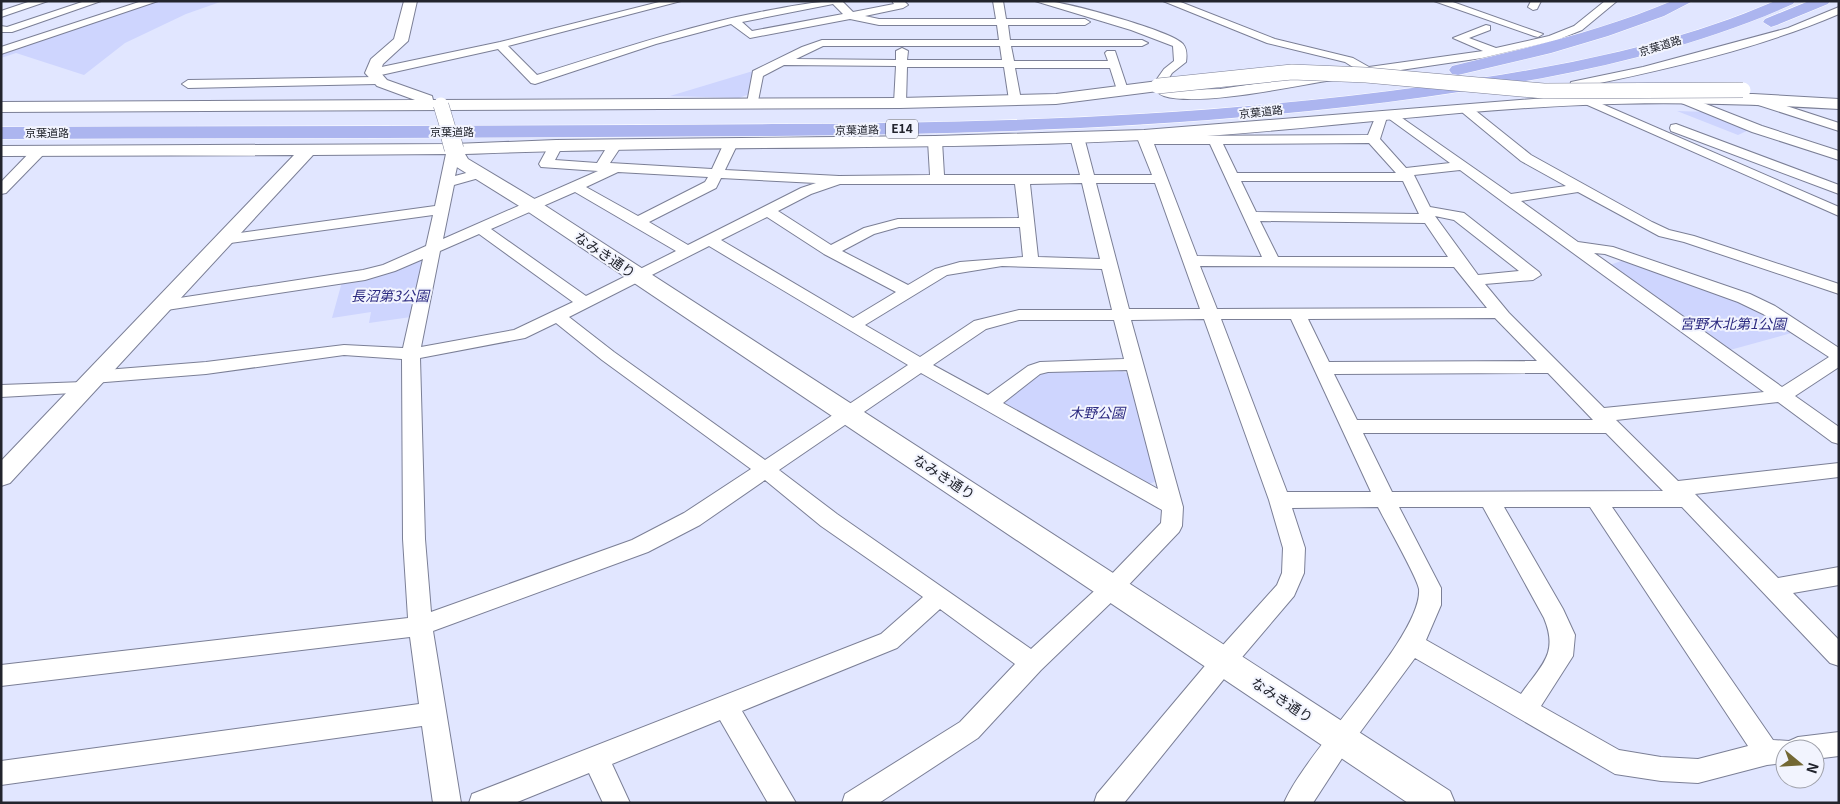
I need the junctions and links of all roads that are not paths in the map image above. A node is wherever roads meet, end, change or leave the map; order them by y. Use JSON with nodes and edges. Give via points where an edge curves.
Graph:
{"nodes":[{"id":1,"x":43,"y":1,"type":"edge"},
{"id":2,"x":49,"y":1,"type":"edge"},
{"id":3,"x":96,"y":1,"type":"edge"},
{"id":4,"x":154,"y":1,"type":"edge"},
{"id":5,"x":412,"y":1,"type":"edge"},
{"id":6,"x":676,"y":1,"type":"edge"},
{"id":7,"x":835,"y":1,"type":"edge"},
{"id":8,"x":897,"y":1,"type":"edge"},
{"id":9,"x":998,"y":1,"type":"edge"},
{"id":10,"x":1040,"y":1,"type":"edge"},
{"id":11,"x":1168,"y":1,"type":"edge"},
{"id":12,"x":1439,"y":1,"type":"edge"},
{"id":13,"x":1612,"y":1,"type":"edge"},
{"id":14,"x":1686,"y":1,"type":"edge"},
{"id":15,"x":1758,"y":1,"type":"edge"},
{"id":16,"x":1788,"y":1,"type":"edge"},
{"id":17,"x":1823,"y":1,"type":"edge"},
{"id":18,"x":1066,"y":4,"type":"edge"},
{"id":19,"x":77,"y":8,"type":"junction"},
{"id":20,"x":1839,"y":10,"type":"edge"},
{"id":21,"x":1,"y":14,"type":"edge"},
{"id":22,"x":852,"y":16,"type":"junction"},
{"id":23,"x":733,"y":20,"type":"junction"},
{"id":24,"x":904,"y":22,"type":"junction"},
{"id":25,"x":1002,"y":22,"type":"junction"},
{"id":26,"x":1085,"y":22,"type":"dead end"},
{"id":27,"x":1486,"y":28,"type":"dead end"},
{"id":28,"x":1,"y":29,"type":"edge"},
{"id":29,"x":785,"y":29,"type":"junction"},
{"id":30,"x":1538,"y":34,"type":"dead end"},
{"id":31,"x":1106,"y":37,"type":"junction"},
{"id":32,"x":902,"y":43,"type":"junction"},
{"id":33,"x":1005,"y":43,"type":"junction"},
{"id":34,"x":1142,"y":43,"type":"dead end"},
{"id":35,"x":500,"y":45,"type":"junction"},
{"id":36,"x":811,"y":46,"type":"junction"},
{"id":37,"x":1,"y":51,"type":"edge"},
{"id":38,"x":1495,"y":52,"type":"junction"},
{"id":39,"x":1626,"y":56,"type":"junction"},
{"id":40,"x":784,"y":62,"type":"junction"},
{"id":41,"x":901,"y":63,"type":"junction"},
{"id":42,"x":1009,"y":64,"type":"junction"},
{"id":43,"x":1114,"y":65,"type":"junction"},
{"id":44,"x":373,"y":77,"type":"junction"},
{"id":45,"x":1368,"y":79,"type":"junction"},
{"id":46,"x":188,"y":84,"type":"dead end"},
{"id":47,"x":1158,"y":86,"type":"junction"},
{"id":48,"x":1122,"y":90,"type":"junction"},
{"id":49,"x":1748,"y":94,"type":"junction"},
{"id":50,"x":1839,"y":94,"type":"edge"},
{"id":51,"x":1683,"y":99,"type":"junction"},
{"id":52,"x":1015,"y":100,"type":"junction"},
{"id":53,"x":1583,"y":100,"type":"junction"},
{"id":54,"x":753,"y":103,"type":"junction"},
{"id":55,"x":900,"y":103,"type":"junction"},
{"id":56,"x":1839,"y":104,"type":"edge"},
{"id":57,"x":353,"y":105,"type":"junction"},
{"id":58,"x":441,"y":105,"type":"junction"},
{"id":59,"x":1,"y":107,"type":"edge"},
{"id":60,"x":1467,"y":110,"type":"junction"},
{"id":61,"x":1386,"y":116,"type":"junction"},
{"id":62,"x":1,"y":121,"type":"edge"},
{"id":63,"x":1839,"y":127,"type":"edge"},
{"id":64,"x":1653,"y":131,"type":"junction"},
{"id":65,"x":1,"y":133,"type":"edge"},
{"id":66,"x":1077,"y":137,"type":"junction"},
{"id":67,"x":1145,"y":137,"type":"junction"},
{"id":68,"x":1373,"y":139,"type":"junction"},
{"id":69,"x":1215,"y":140,"type":"junction"},
{"id":70,"x":935,"y":141,"type":"junction"},
{"id":71,"x":731,"y":143,"type":"junction"},
{"id":72,"x":556,"y":145,"type":"junction"},
{"id":73,"x":614,"y":145,"type":"junction"},
{"id":74,"x":309,"y":149,"type":"junction"},
{"id":75,"x":454,"y":149,"type":"junction"},
{"id":76,"x":1,"y":151,"type":"edge"},
{"id":77,"x":39,"y":151,"type":"junction"},
{"id":78,"x":1837,"y":154,"type":"edge"},
{"id":79,"x":1463,"y":166,"type":"junction"},
{"id":80,"x":608,"y":168,"type":"junction"},
{"id":81,"x":481,"y":173,"type":"junction"},
{"id":82,"x":718,"y":174,"type":"junction"},
{"id":83,"x":1405,"y":175,"type":"junction"},
{"id":84,"x":1232,"y":177,"type":"junction"},
{"id":85,"x":1088,"y":179,"type":"junction"},
{"id":86,"x":1160,"y":179,"type":"junction"},
{"id":87,"x":839,"y":180,"type":"junction"},
{"id":88,"x":937,"y":180,"type":"junction"},
{"id":89,"x":1022,"y":180,"type":"junction"},
{"id":90,"x":448,"y":182,"type":"junction"},
{"id":91,"x":575,"y":186,"type":"junction"},
{"id":92,"x":1578,"y":188,"type":"junction"},
{"id":93,"x":1,"y":190,"type":"edge"},
{"id":94,"x":1839,"y":190,"type":"edge"},
{"id":95,"x":1508,"y":199,"type":"junction"},
{"id":96,"x":531,"y":205,"type":"junction"},
{"id":97,"x":442,"y":209,"type":"junction"},
{"id":98,"x":768,"y":211,"type":"junction"},
{"id":99,"x":1839,"y":212,"type":"edge"},
{"id":100,"x":1427,"y":214,"type":"junction"},
{"id":101,"x":1251,"y":216,"type":"junction"},
{"id":102,"x":638,"y":222,"type":"junction"},
{"id":103,"x":1027,"y":222,"type":"junction"},
{"id":104,"x":479,"y":227,"type":"junction"},
{"id":105,"x":223,"y":239,"type":"junction"},
{"id":106,"x":710,"y":240,"type":"junction"},
{"id":107,"x":1572,"y":245,"type":"junction"},
{"id":108,"x":433,"y":246,"type":"junction"},
{"id":109,"x":687,"y":251,"type":"junction"},
{"id":110,"x":830,"y":251,"type":"junction"},
{"id":111,"x":1190,"y":261,"type":"junction"},
{"id":112,"x":1272,"y":261,"type":"junction"},
{"id":113,"x":1031,"y":262,"type":"junction"},
{"id":114,"x":1459,"y":262,"type":"junction"},
{"id":115,"x":1109,"y":264,"type":"junction"},
{"id":116,"x":636,"y":276,"type":"junction"},
{"id":117,"x":1474,"y":280,"type":"junction"},
{"id":118,"x":1839,"y":289,"type":"edge"},
{"id":119,"x":907,"y":291,"type":"junction"},
{"id":120,"x":585,"y":303,"type":"junction"},
{"id":121,"x":160,"y":306,"type":"junction"},
{"id":122,"x":1500,"y":313,"type":"junction"},
{"id":123,"x":1210,"y":314,"type":"junction"},
{"id":124,"x":1297,"y":314,"type":"junction"},
{"id":125,"x":1122,"y":315,"type":"junction"},
{"id":126,"x":558,"y":316,"type":"junction"},
{"id":127,"x":854,"y":324,"type":"junction"},
{"id":128,"x":411,"y":354,"type":"junction"},
{"id":129,"x":1839,"y":357,"type":"edge"},
{"id":130,"x":1134,"y":364,"type":"junction"},
{"id":131,"x":922,"y":366,"type":"junction"},
{"id":132,"x":1551,"y":367,"type":"junction"},
{"id":133,"x":1322,"y":368,"type":"junction"},
{"id":134,"x":88,"y":382,"type":"junction"},
{"id":135,"x":1,"y":391,"type":"edge"},
{"id":136,"x":1781,"y":396,"type":"junction"},
{"id":137,"x":990,"y":404,"type":"junction"},
{"id":138,"x":847,"y":414,"type":"junction"},
{"id":139,"x":1606,"y":420,"type":"junction"},
{"id":140,"x":1351,"y":428,"type":"junction"},
{"id":141,"x":1839,"y":437,"type":"edge"},
{"id":142,"x":764,"y":469,"type":"junction"},
{"id":143,"x":1839,"y":470,"type":"edge"},
{"id":144,"x":1,"y":477,"type":"edge"},
{"id":145,"x":1680,"y":494,"type":"junction"},
{"id":146,"x":1596,"y":499,"type":"junction"},
{"id":147,"x":1279,"y":500,"type":"junction"},
{"id":148,"x":1385,"y":500,"type":"junction"},
{"id":149,"x":1489,"y":500,"type":"junction"},
{"id":150,"x":1173,"y":507,"type":"junction"},
{"id":151,"x":1839,"y":576,"type":"edge"},
{"id":152,"x":1112,"y":588,"type":"junction"},
{"id":153,"x":1774,"y":588,"type":"junction"},
{"id":154,"x":939,"y":596,"type":"junction"},
{"id":155,"x":420,"y":626,"type":"junction"},
{"id":156,"x":1412,"y":644,"type":"junction"},
{"id":157,"x":1839,"y":656,"type":"edge"},
{"id":158,"x":1223,"y":662,"type":"junction"},
{"id":159,"x":1032,"y":663,"type":"junction"},
{"id":160,"x":1,"y":676,"type":"edge"},
{"id":161,"x":726,"y":707,"type":"junction"},
{"id":162,"x":1525,"y":709,"type":"junction"},
{"id":163,"x":433,"y":714,"type":"junction"},
{"id":164,"x":1341,"y":738,"type":"junction"},
{"id":165,"x":1839,"y":744,"type":"edge"},
{"id":166,"x":1825,"y":746,"type":"edge"},
{"id":167,"x":1775,"y":751,"type":"edge"},
{"id":168,"x":1775,"y":752,"type":"edge"},
{"id":169,"x":595,"y":757,"type":"junction"},
{"id":170,"x":1,"y":773,"type":"edge"},
{"id":171,"x":447,"y":803,"type":"edge"},
{"id":172,"x":482,"y":803,"type":"edge"},
{"id":173,"x":617,"y":803,"type":"edge"},
{"id":174,"x":783,"y":803,"type":"edge"},
{"id":175,"x":855,"y":803,"type":"edge"},
{"id":176,"x":1107,"y":803,"type":"edge"},
{"id":177,"x":1297,"y":803,"type":"edge"},
{"id":178,"x":1438,"y":803,"type":"edge"}],
"edges":[{"from":1,"to":21,"type":"street"},
{"from":2,"to":19,"type":"street"},
{"from":3,"to":19,"type":"street"},
{"from":4,"to":37,"type":"street"},
{"from":5,"to":44,"type":"street","via":[[401,41],[376,62]]},
{"from":6,"to":35,"type":"street"},
{"from":7,"to":22,"type":"street"},
{"from":7,"to":23,"type":"street"},
{"from":8,"to":22,"type":"street","via":[[903,5]]},
{"from":9,"to":25,"type":"street"},
{"from":10,"to":18,"type":"street"},
{"from":11,"to":45,"type":"street","via":[[1270,40],[1349,60]]},
{"from":12,"to":30,"type":"street"},
{"from":13,"to":38,"type":"street","via":[[1578,28],[1553,38]]},
{"from":14,"to":45,"type":"highway","via":[[1631,25],[1568,45],[1466,68]]},
{"from":15,"to":45,"type":"highway","name":"京葉道路","number":"E14","via":[[1657,34],[1564,56],[1451,76]]},
{"from":16,"to":39,"type":"highway","name":"京葉道路","number":"E14","via":[[1734,22]]},
{"from":17,"to":39,"type":"highway","via":[[1724,36]]},
{"from":18,"to":47,"type":"street","via":[[1177,44],[1182,53],[1180,62],[1168,71]]},
{"from":19,"to":28,"type":"street","via":[[8,30]]},
{"from":20,"to":53,"type":"street","via":[[1792,30],[1576,85],[1573,96]]},
{"from":22,"to":24,"type":"street","via":[[878,22]]},
{"from":22,"to":29,"type":"street"},
{"from":23,"to":29,"type":"street","via":[[750,35]]},
{"from":23,"to":35,"type":"street","via":[[535,80]]},
{"from":24,"to":25,"type":"street"},
{"from":24,"to":32,"type":"street"},
{"from":25,"to":26,"type":"street"},
{"from":25,"to":33,"type":"street"},
{"from":27,"to":38,"type":"street","via":[[1460,38]]},
{"from":29,"to":36,"type":"street"},
{"from":31,"to":33,"type":"street"},
{"from":31,"to":34,"type":"street"},
{"from":31,"to":43,"type":"street"},
{"from":32,"to":33,"type":"street"},
{"from":32,"to":36,"type":"street","via":[[822,43]]},
{"from":32,"to":41,"type":"street"},
{"from":33,"to":42,"type":"street"},
{"from":35,"to":44,"type":"street"},
{"from":36,"to":40,"type":"street"},
{"from":38,"to":45,"type":"street","via":[[1414,66]]},
{"from":39,"to":65,"type":"highway","name":"京葉道路","number":"E14","via":[[1385,98],[1245,114],[1030,126]]},
{"from":40,"to":41,"type":"street"},
{"from":40,"to":54,"type":"street","via":[[757,74]]},
{"from":41,"to":42,"type":"street"},
{"from":41,"to":55,"type":"street"},
{"from":42,"to":43,"type":"street"},
{"from":42,"to":52,"type":"street"},
{"from":43,"to":48,"type":"street"},
{"from":44,"to":46,"type":"street"},
{"from":44,"to":57,"type":"street"},
{"from":44,"to":58,"type":"street"},
{"from":45,"to":47,"type":"street","via":[[1191,95],[1168,94]]},
{"from":45,"to":62,"type":"highway","name":"京葉道路","number":"E14","via":[[1170,107],[934,118]]},
{"from":47,"to":48,"type":"street"},
{"from":47,"to":49,"type":"street","bridge":true,"via":[[1300,72],[1544,91]]},
{"from":48,"to":52,"type":"street","via":[[1056,99]]},
{"from":49,"to":50,"type":"street"},
{"from":49,"to":51,"type":"street"},
{"from":49,"to":56,"type":"street"},
{"from":49,"to":63,"type":"street"},
{"from":51,"to":53,"type":"street"},
{"from":51,"to":78,"type":"street","via":[[1757,129]]},
{"from":52,"to":55,"type":"street"},
{"from":53,"to":60,"type":"street"},
{"from":53,"to":64,"type":"street"},
{"from":54,"to":55,"type":"street"},
{"from":54,"to":58,"type":"street"},
{"from":57,"to":58,"type":"street"},
{"from":57,"to":59,"type":"street"},
{"from":58,"to":75,"type":"street","bridge":true},
{"from":60,"to":61,"type":"street"},
{"from":60,"to":92,"type":"street","via":[[1526,158]]},
{"from":61,"to":67,"type":"street"},
{"from":61,"to":68,"type":"street"},
{"from":61,"to":79,"type":"street"},
{"from":64,"to":94,"type":"street","via":[[1670,126]]},
{"from":64,"to":99,"type":"street"},
{"from":66,"to":67,"type":"street"},
{"from":66,"to":70,"type":"street"},
{"from":66,"to":85,"type":"street"},
{"from":67,"to":69,"type":"street"},
{"from":67,"to":86,"type":"street"},
{"from":68,"to":69,"type":"street"},
{"from":68,"to":83,"type":"street"},
{"from":69,"to":84,"type":"street"},
{"from":70,"to":71,"type":"street"},
{"from":70,"to":88,"type":"street"},
{"from":71,"to":73,"type":"street"},
{"from":71,"to":82,"type":"street"},
{"from":72,"to":73,"type":"street"},
{"from":72,"to":75,"type":"street"},
{"from":72,"to":80,"type":"street","via":[[546,164]]},
{"from":73,"to":80,"type":"street"},
{"from":74,"to":75,"type":"street"},
{"from":74,"to":77,"type":"street"},
{"from":74,"to":105,"type":"street"},
{"from":75,"to":81,"type":"street","name":"なみき通り","via":[[462,162]]},
{"from":75,"to":90,"type":"street"},
{"from":76,"to":77,"type":"street"},
{"from":77,"to":93,"type":"street"},
{"from":79,"to":83,"type":"street"},
{"from":79,"to":95,"type":"street"},
{"from":80,"to":82,"type":"street"},
{"from":80,"to":91,"type":"street"},
{"from":81,"to":90,"type":"street"},
{"from":81,"to":96,"type":"street","name":"なみき通り"},
{"from":82,"to":87,"type":"street"},
{"from":82,"to":102,"type":"street","via":[[706,189]]},
{"from":83,"to":84,"type":"street"},
{"from":83,"to":100,"type":"street"},
{"from":84,"to":101,"type":"street"},
{"from":85,"to":86,"type":"street"},
{"from":85,"to":89,"type":"street"},
{"from":85,"to":115,"type":"street"},
{"from":86,"to":111,"type":"street"},
{"from":87,"to":88,"type":"street"},
{"from":87,"to":98,"type":"street"},
{"from":88,"to":89,"type":"street"},
{"from":89,"to":103,"type":"street"},
{"from":90,"to":97,"type":"street"},
{"from":91,"to":96,"type":"street"},
{"from":91,"to":102,"type":"street"},
{"from":92,"to":95,"type":"street"},
{"from":92,"to":118,"type":"street","via":[[1664,233]]},
{"from":95,"to":107,"type":"street"},
{"from":96,"to":104,"type":"street"},
{"from":96,"to":116,"type":"street","name":"なみき通り"},
{"from":97,"to":105,"type":"street"},
{"from":97,"to":108,"type":"street"},
{"from":98,"to":106,"type":"street"},
{"from":98,"to":110,"type":"street"},
{"from":100,"to":101,"type":"street"},
{"from":100,"to":114,"type":"street"},
{"from":100,"to":117,"type":"street","via":[[1459,216],[1533,275]]},
{"from":101,"to":112,"type":"street"},
{"from":102,"to":109,"type":"street"},
{"from":103,"to":110,"type":"street","via":[[898,223],[869,231]]},
{"from":103,"to":113,"type":"street"},
{"from":104,"to":108,"type":"street"},
{"from":104,"to":120,"type":"street"},
{"from":105,"to":121,"type":"street"},
{"from":106,"to":109,"type":"street"},
{"from":106,"to":127,"type":"street"},
{"from":107,"to":129,"type":"street","via":[[1608,250],[1744,298],[1769,310]]},
{"from":107,"to":136,"type":"street"},
{"from":108,"to":121,"type":"street","via":[[389,268],[365,275]]},
{"from":108,"to":128,"type":"street"},
{"from":109,"to":116,"type":"street"},
{"from":110,"to":119,"type":"street"},
{"from":111,"to":112,"type":"street"},
{"from":111,"to":123,"type":"street"},
{"from":112,"to":114,"type":"street"},
{"from":113,"to":115,"type":"street"},
{"from":113,"to":119,"type":"street","via":[[956,267]]},
{"from":114,"to":117,"type":"street"},
{"from":115,"to":125,"type":"street"},
{"from":116,"to":120,"type":"street"},
{"from":116,"to":138,"type":"street","name":"なみき通り"},
{"from":117,"to":122,"type":"street"},
{"from":119,"to":127,"type":"street"},
{"from":120,"to":126,"type":"street"},
{"from":121,"to":134,"type":"street"},
{"from":122,"to":124,"type":"street"},
{"from":122,"to":132,"type":"street"},
{"from":123,"to":124,"type":"street"},
{"from":123,"to":125,"type":"street"},
{"from":123,"to":147,"type":"street"},
{"from":124,"to":133,"type":"street"},
{"from":125,"to":130,"type":"street"},
{"from":125,"to":131,"type":"street","via":[[1019,315],[998,319],[980,325]]},
{"from":126,"to":128,"type":"street","via":[[519,334]]},
{"from":126,"to":142,"type":"street"},
{"from":127,"to":131,"type":"street"},
{"from":128,"to":134,"type":"street","via":[[344,350]]},
{"from":128,"to":155,"type":"street","via":[[414,539]]},
{"from":129,"to":136,"type":"street"},
{"from":130,"to":137,"type":"street","via":[[1046,366],[1034,370]]},
{"from":130,"to":150,"type":"street"},
{"from":131,"to":137,"type":"street"},
{"from":131,"to":138,"type":"street"},
{"from":132,"to":133,"type":"street"},
{"from":132,"to":139,"type":"street"},
{"from":133,"to":140,"type":"street"},
{"from":134,"to":135,"type":"street"},
{"from":134,"to":144,"type":"street"},
{"from":136,"to":139,"type":"street"},
{"from":136,"to":141,"type":"street"},
{"from":137,"to":150,"type":"street"},
{"from":138,"to":142,"type":"street"},
{"from":138,"to":152,"type":"street","name":"なみき通り"},
{"from":139,"to":140,"type":"street"},
{"from":139,"to":145,"type":"street"},
{"from":140,"to":148,"type":"street"},
{"from":142,"to":154,"type":"street","via":[[829,520]]},
{"from":142,"to":155,"type":"street","via":[[692,519],[640,546]]},
{"from":143,"to":145,"type":"street"},
{"from":145,"to":146,"type":"street"},
{"from":145,"to":153,"type":"street"},
{"from":146,"to":149,"type":"street"},
{"from":146,"to":167,"type":"street"},
{"from":147,"to":148,"type":"street"},
{"from":147,"to":158,"type":"street","via":[[1294,548],[1293,573],[1286,590]]},
{"from":148,"to":149,"type":"street"},
{"from":148,"to":156,"type":"street","via":[[1430,588],[1429,605]]},
{"from":149,"to":162,"type":"street","via":[[1563,635],[1561,656]]},
{"from":150,"to":152,"type":"street","via":[[1172,526]]},
{"from":151,"to":153,"type":"street"},
{"from":152,"to":158,"type":"street","name":"なみき通り"},
{"from":152,"to":159,"type":"street"},
{"from":153,"to":157,"type":"street"},
{"from":154,"to":159,"type":"street"},
{"from":154,"to":161,"type":"street","via":[[889,641]]},
{"from":155,"to":160,"type":"street"},
{"from":155,"to":163,"type":"street"},
{"from":156,"to":162,"type":"street"},
{"from":156,"to":164,"type":"street"},
{"from":158,"to":164,"type":"street","name":"なみき通り"},
{"from":158,"to":176,"type":"street"},
{"from":159,"to":175,"type":"street","via":[[969,730]]},
{"from":161,"to":169,"type":"street"},
{"from":161,"to":174,"type":"street"},
{"from":162,"to":168,"type":"street","via":[[1615,762],[1698,771]]},
{"from":163,"to":170,"type":"street"},
{"from":163,"to":171,"type":"street"},
{"from":164,"to":177,"type":"street"},
{"from":164,"to":178,"type":"street","name":"なみき通り"},
{"from":165,"to":166,"type":"street"},
{"from":169,"to":172,"type":"street"},
{"from":169,"to":173,"type":"street"}]}
